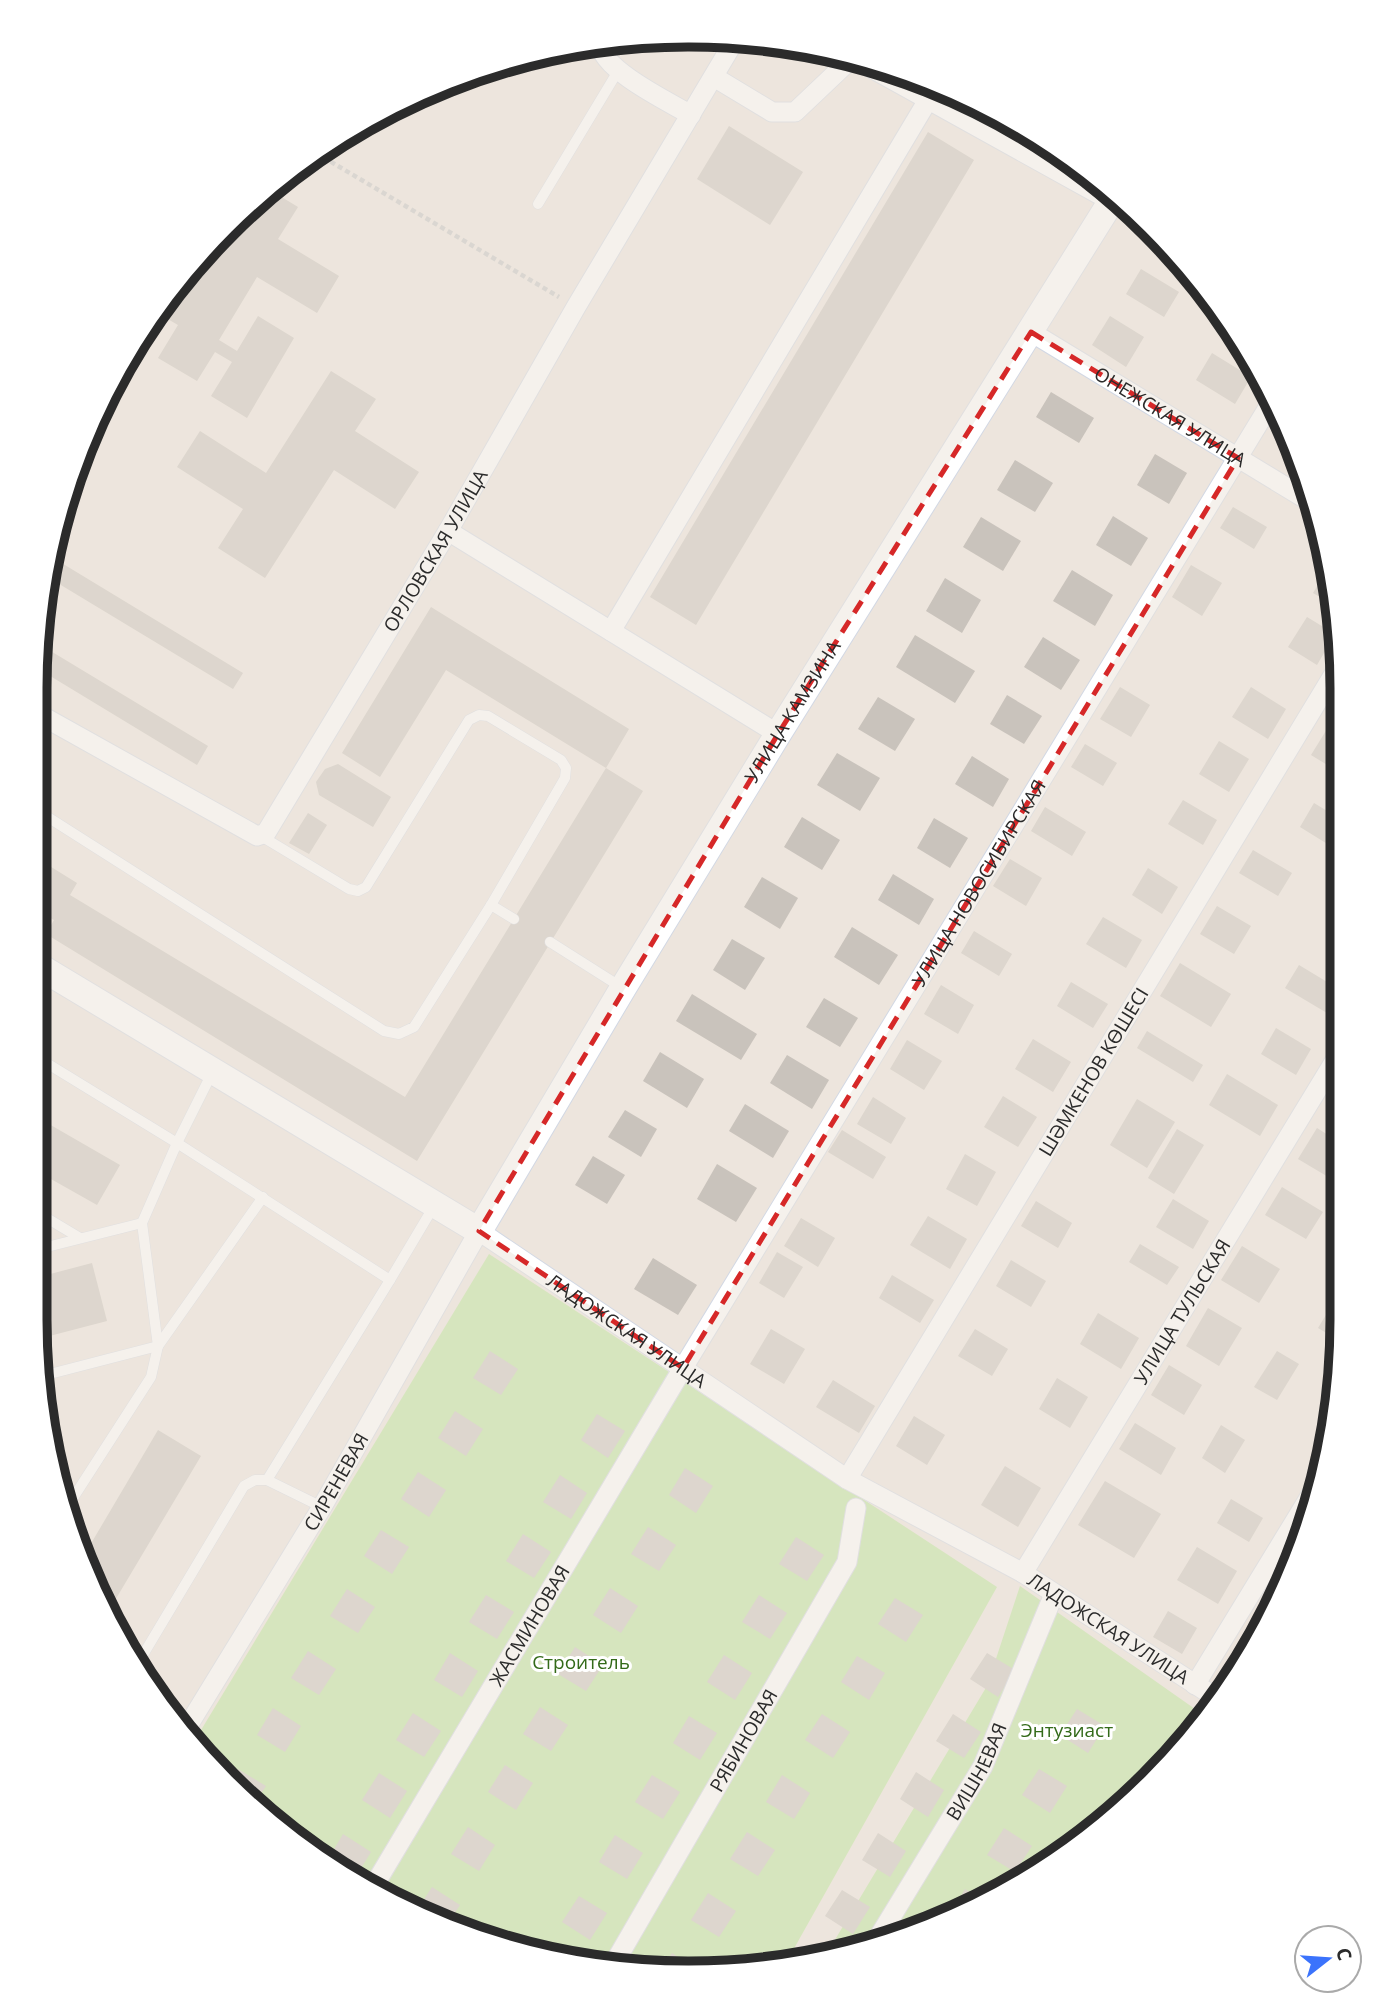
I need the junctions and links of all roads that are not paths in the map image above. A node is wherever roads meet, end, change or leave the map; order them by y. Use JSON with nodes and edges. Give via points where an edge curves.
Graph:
{"nodes":[{"id":1,"x":730,"y":49,"type":"edge"},
{"id":2,"x":602,"y":53,"type":"edge"},
{"id":3,"x":844,"y":67,"type":"edge"},
{"id":4,"x":618,"y":71,"type":"junction"},
{"id":5,"x":713,"y":77,"type":"junction"},
{"id":6,"x":891,"y":80,"type":"edge"},
{"id":7,"x":928,"y":100,"type":"junction"},
{"id":8,"x":691,"y":115,"type":"junction"},
{"id":9,"x":1082,"y":182,"type":"edge"},
{"id":10,"x":538,"y":204,"type":"dead end"},
{"id":11,"x":1109,"y":205,"type":"edge"},
{"id":12,"x":1031,"y":332,"type":"junction"},
{"id":13,"x":1266,"y":411,"type":"edge"},
{"id":14,"x":1238,"y":458,"type":"junction"},
{"id":15,"x":1300,"y":496,"type":"edge"},
{"id":16,"x":448,"y":531,"type":"junction"},
{"id":17,"x":611,"y":631,"type":"junction"},
{"id":18,"x":1330,"y":681,"type":"edge"},
{"id":19,"x":47,"y":719,"type":"edge"},
{"id":20,"x":778,"y":734,"type":"junction"},
{"id":21,"x":47,"y":817,"type":"edge"},
{"id":22,"x":261,"y":836,"type":"junction"},
{"id":23,"x":491,"y":905,"type":"junction"},
{"id":24,"x":514,"y":919,"type":"dead end"},
{"id":25,"x":551,"y":943,"type":"dead end"},
{"id":26,"x":47,"y":971,"type":"edge"},
{"id":27,"x":623,"y":988,"type":"junction"},
{"id":28,"x":47,"y":1063,"type":"edge"},
{"id":29,"x":1330,"y":1069,"type":"edge"},
{"id":30,"x":214,"y":1071,"type":"junction"},
{"id":31,"x":177,"y":1143,"type":"junction"},
{"id":32,"x":262,"y":1197,"type":"junction"},
{"id":33,"x":434,"y":1206,"type":"junction"},
{"id":34,"x":47,"y":1218,"type":"edge"},
{"id":35,"x":142,"y":1223,"type":"junction"},
{"id":36,"x":479,"y":1231,"type":"junction"},
{"id":37,"x":80,"y":1238,"type":"junction"},
{"id":38,"x":47,"y":1247,"type":"edge"},
{"id":39,"x":390,"y":1280,"type":"junction"},
{"id":40,"x":158,"y":1346,"type":"junction"},
{"id":41,"x":683,"y":1368,"type":"junction"},
{"id":42,"x":50,"y":1374,"type":"edge"},
{"id":43,"x":847,"y":1479,"type":"junction"},
{"id":44,"x":267,"y":1480,"type":"junction"},
{"id":45,"x":73,"y":1498,"type":"edge"},
{"id":46,"x":322,"y":1507,"type":"junction"},
{"id":47,"x":856,"y":1508,"type":"dead end"},
{"id":48,"x":1300,"y":1513,"type":"edge"},
{"id":49,"x":1023,"y":1573,"type":"junction"},
{"id":50,"x":1054,"y":1594,"type":"junction"},
{"id":51,"x":143,"y":1656,"type":"edge"},
{"id":52,"x":1195,"y":1685,"type":"junction"},
{"id":53,"x":1209,"y":1694,"type":"edge"},
{"id":54,"x":190,"y":1722,"type":"edge"},
{"id":55,"x":377,"y":1880,"type":"edge"},
{"id":56,"x":883,"y":1931,"type":"edge"},
{"id":57,"x":618,"y":1956,"type":"edge"}],
"edges":[{"from":1,"to":5,"type":"street","name":"ОРЛОВСКАЯ УЛИЦА"},
{"from":2,"to":4,"type":"street"},
{"from":3,"to":5,"type":"street","via":[[795,112],[772,112]]},
{"from":4,"to":8,"type":"street"},
{"from":4,"to":10,"type":"lane"},
{"from":5,"to":8,"type":"street","name":"ОРЛОВСКАЯ УЛИЦА"},
{"from":6,"to":7,"type":"street"},
{"from":7,"to":9,"type":"street"},
{"from":7,"to":17,"type":"street"},
{"from":8,"to":16,"type":"street","name":"ОРЛОВСКАЯ УЛИЦА"},
{"from":11,"to":12,"type":"main road","name":"УЛИЦА КАМЗИНА"},
{"from":12,"to":14,"type":"street","name":"ОНЕЖСКАЯ УЛИЦА"},
{"from":12,"to":20,"type":"main road","name":"УЛИЦА КАМЗИНА"},
{"from":13,"to":14,"type":"street","name":"УЛИЦА НОВОСИБИРСКАЯ"},
{"from":14,"to":15,"type":"street","name":"ОНЕЖСКАЯ УЛИЦА"},
{"from":14,"to":41,"type":"street","name":"УЛИЦА НОВОСИБИРСКАЯ"},
{"from":16,"to":17,"type":"street"},
{"from":16,"to":22,"type":"street","name":"ОРЛОВСКАЯ УЛИЦА"},
{"from":17,"to":20,"type":"street"},
{"from":18,"to":43,"type":"street","name":"ШӘМКЕНОВ КӨШЕСІ"},
{"from":19,"to":22,"type":"street"},
{"from":20,"to":27,"type":"main road","name":"УЛИЦА КАМЗИНА"},
{"from":21,"to":23,"type":"lane","via":[[384,1031],[399,1034],[414,1027]]},
{"from":22,"to":23,"type":"lane","via":[[349,890],[366,887],[469,720],[488,716],[561,760],[566,768],[565,778]]},
{"from":23,"to":24,"type":"lane"},
{"from":25,"to":27,"type":"lane"},
{"from":26,"to":30,"type":"main road","name":"ЛАДОЖСКАЯ УЛИЦА"},
{"from":27,"to":36,"type":"main road","name":"УЛИЦА КАМЗИНА"},
{"from":28,"to":31,"type":"lane"},
{"from":29,"to":49,"type":"street","name":"УЛИЦА ТУЛЬСКАЯ"},
{"from":30,"to":31,"type":"lane"},
{"from":30,"to":33,"type":"main road","name":"ЛАДОЖСКАЯ УЛИЦА"},
{"from":31,"to":32,"type":"lane"},
{"from":31,"to":35,"type":"lane"},
{"from":32,"to":39,"type":"lane"},
{"from":32,"to":40,"type":"lane"},
{"from":33,"to":36,"type":"main road","name":"ЛАДОЖСКАЯ УЛИЦА"},
{"from":33,"to":39,"type":"lane"},
{"from":34,"to":37,"type":"lane"},
{"from":35,"to":37,"type":"lane"},
{"from":35,"to":40,"type":"lane"},
{"from":36,"to":41,"type":"street","name":"ЛАДОЖСКАЯ УЛИЦА"},
{"from":36,"to":46,"type":"street","name":"СИРЕНЕВАЯ"},
{"from":37,"to":38,"type":"lane"},
{"from":39,"to":44,"type":"lane"},
{"from":40,"to":42,"type":"lane"},
{"from":40,"to":45,"type":"lane","via":[[150,1377]]},
{"from":41,"to":43,"type":"street","name":"ЛАДОЖСКАЯ УЛИЦА"},
{"from":41,"to":55,"type":"street","name":"ЖАСМИНОВАЯ"},
{"from":43,"to":49,"type":"street","name":"ЛАДОЖСКАЯ УЛИЦА"},
{"from":44,"to":46,"type":"lane"},
{"from":44,"to":51,"type":"lane","via":[[255,1480],[240,1492]]},
{"from":46,"to":54,"type":"street","name":"СИРЕНЕВАЯ"},
{"from":47,"to":57,"type":"street","name":"РЯБИНОВАЯ","via":[[847,1562]]},
{"from":48,"to":52,"type":"street"},
{"from":49,"to":50,"type":"street","name":"ЛАДОЖСКАЯ УЛИЦА"},
{"from":50,"to":52,"type":"street","name":"ЛАДОЖСКАЯ УЛИЦА"},
{"from":50,"to":56,"type":"street","name":"ВИШНЕВАЯ","via":[[983,1766]]},
{"from":52,"to":53,"type":"street","name":"ЛАДОЖСКАЯ УЛИЦА"}]}
